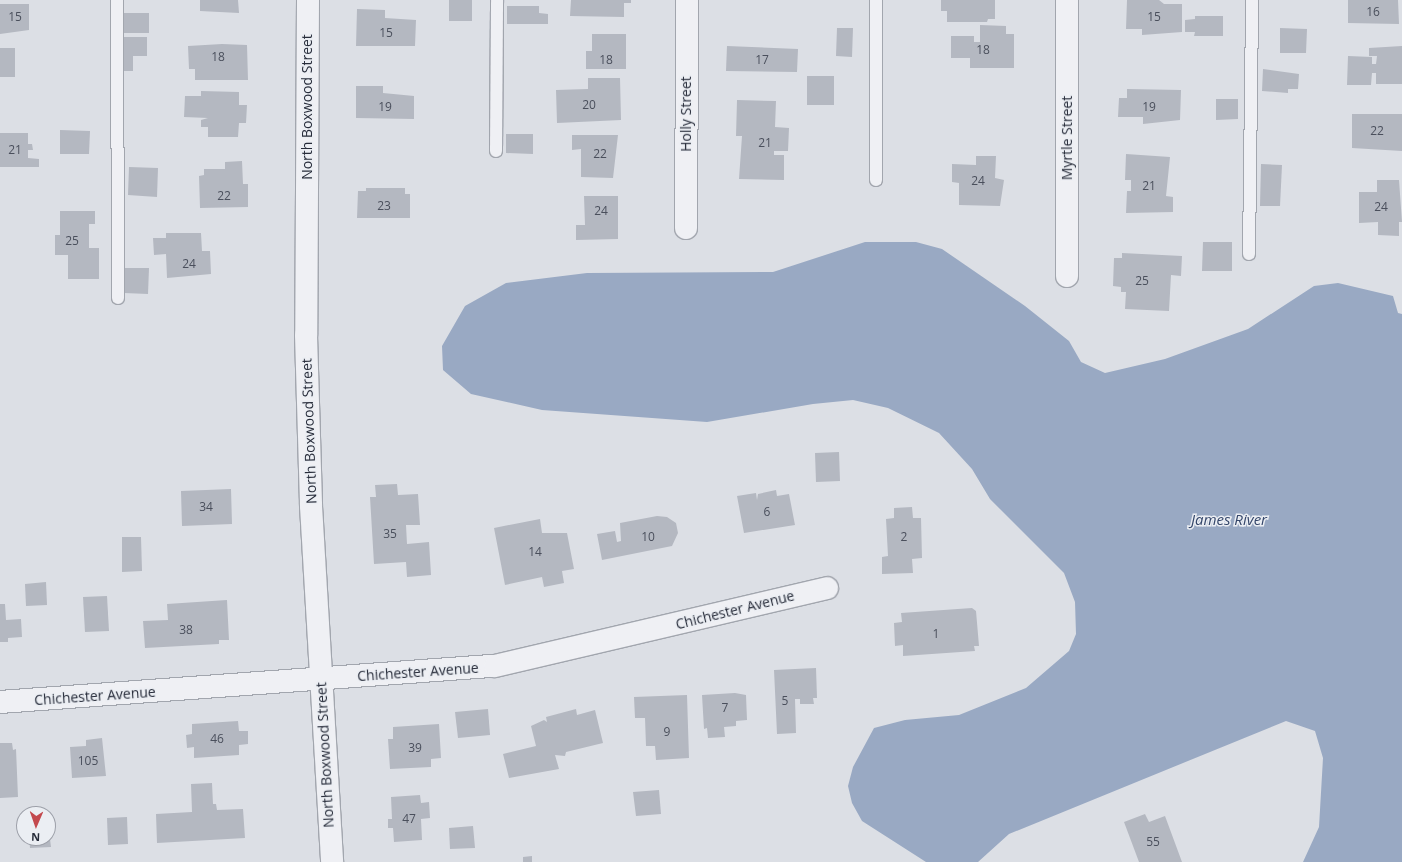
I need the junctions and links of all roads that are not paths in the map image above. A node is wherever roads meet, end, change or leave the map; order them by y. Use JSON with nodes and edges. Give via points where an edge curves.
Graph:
{"nodes":[{"id":1,"x":117,"y":0,"type":"edge"},
{"id":2,"x":308,"y":0,"type":"edge"},
{"id":3,"x":496,"y":0,"type":"edge"},
{"id":4,"x":687,"y":0,"type":"edge"},
{"id":5,"x":876,"y":0,"type":"edge"},
{"id":6,"x":1067,"y":0,"type":"edge"},
{"id":7,"x":1252,"y":0,"type":"edge"},
{"id":8,"x":496,"y":150,"type":"dead end"},
{"id":9,"x":876,"y":180,"type":"dead end"},
{"id":10,"x":686,"y":228,"type":"dead end"},
{"id":11,"x":1249,"y":254,"type":"dead end"},
{"id":12,"x":1067,"y":276,"type":"dead end"},
{"id":13,"x":118,"y":298,"type":"dead end"},
{"id":14,"x":827,"y":588,"type":"dead end"},
{"id":15,"x":320,"y":679,"type":"junction"},
{"id":16,"x":0,"y":702,"type":"edge"},
{"id":17,"x":332,"y":862,"type":"edge"}],
"edges":[{"from":1,"to":13,"type":"lane"},
{"from":2,"to":15,"type":"street","name":"North Boxwood Street","via":[[306,335]]},
{"from":3,"to":8,"type":"lane"},
{"from":4,"to":10,"type":"street","name":"Holly Street"},
{"from":5,"to":9,"type":"lane"},
{"from":6,"to":12,"type":"street","name":"Myrtle Street"},
{"from":7,"to":11,"type":"lane"},
{"from":14,"to":15,"type":"street","name":"Chichester Avenue","via":[[521,662]]},
{"from":15,"to":16,"type":"street","name":"Chichester Avenue"},
{"from":15,"to":17,"type":"street","name":"North Boxwood Street"}]}
